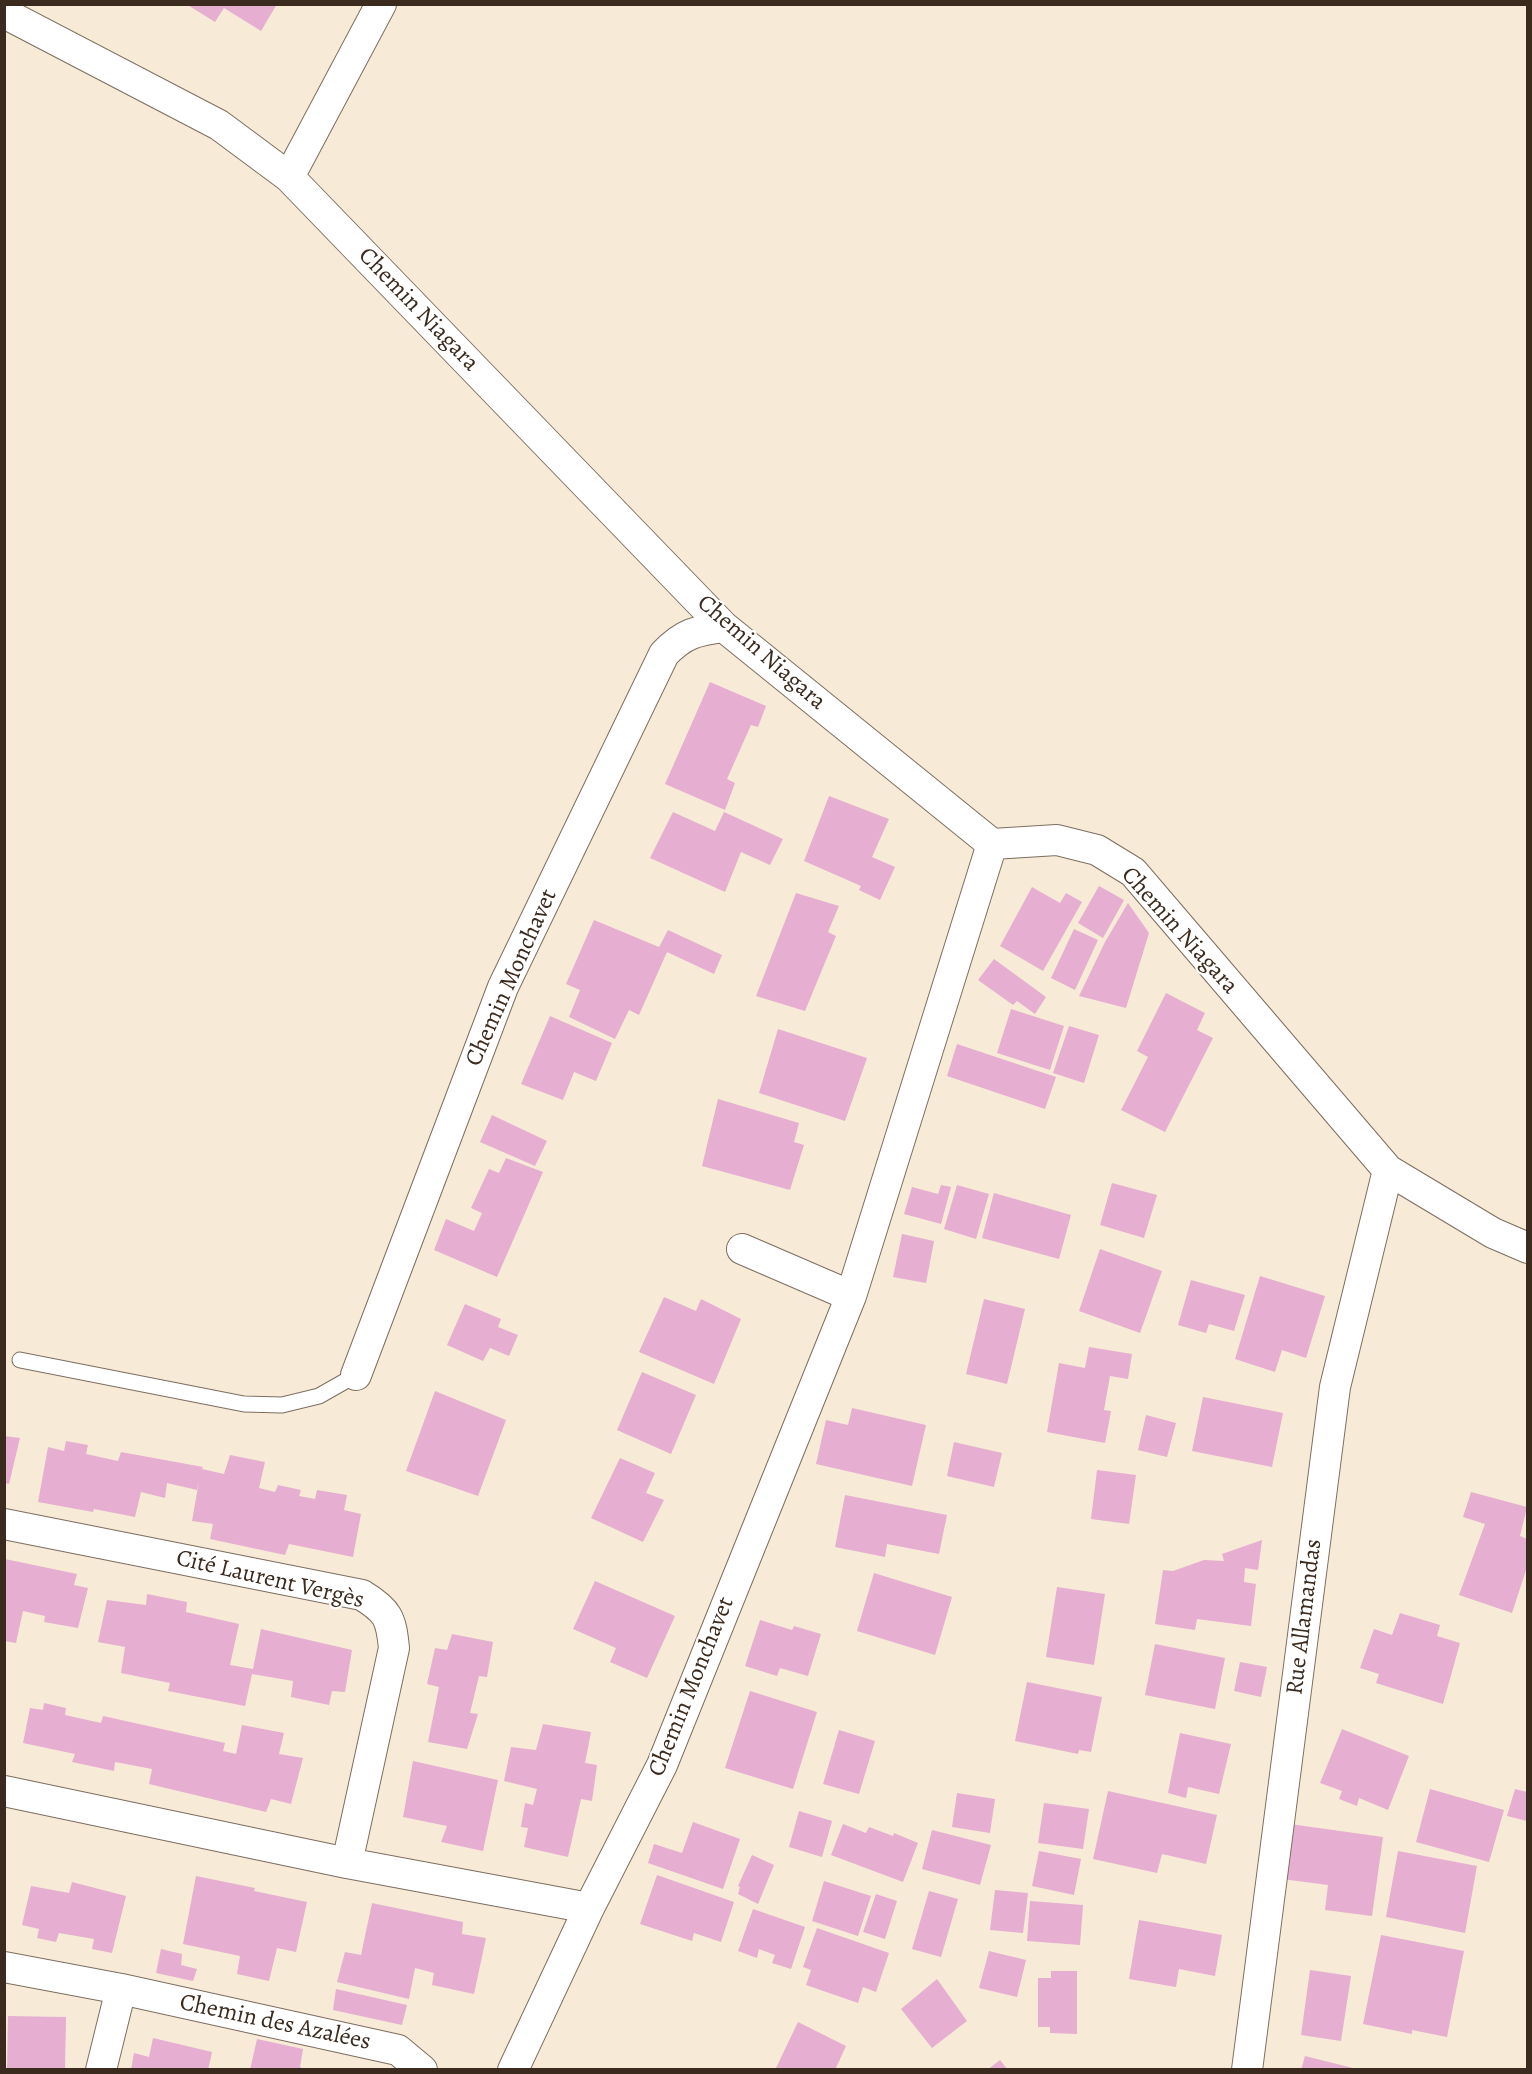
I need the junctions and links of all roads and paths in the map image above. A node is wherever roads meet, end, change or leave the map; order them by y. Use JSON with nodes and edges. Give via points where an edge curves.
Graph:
{"nodes":[{"id":1,"x":381,"y":4,"type":"edge"},
{"id":2,"x":4,"y":13,"type":"edge"},
{"id":3,"x":290,"y":177,"type":"junction"},
{"id":4,"x":724,"y":627,"type":"junction"},
{"id":5,"x":992,"y":844,"type":"junction"},
{"id":6,"x":1388,"y":1170,"type":"junction"},
{"id":7,"x":1527,"y":1248,"type":"edge"},
{"id":8,"x":742,"y":1249,"type":"dead end"},
{"id":9,"x":851,"y":1296,"type":"junction"},
{"id":10,"x":20,"y":1360,"type":"dead end"},
{"id":11,"x":356,"y":1375,"type":"joint"},
{"id":12,"x":4,"y":1524,"type":"edge"},
{"id":13,"x":4,"y":1791,"type":"edge"},
{"id":14,"x":347,"y":1863,"type":"junction"},
{"id":15,"x":589,"y":1908,"type":"junction"},
{"id":16,"x":4,"y":1966,"type":"edge"},
{"id":17,"x":121,"y":1989,"type":"junction"},
{"id":18,"x":100,"y":2070,"type":"edge"},
{"id":19,"x":422,"y":2070,"type":"edge"},
{"id":20,"x":513,"y":2070,"type":"edge"},
{"id":21,"x":1246,"y":2070,"type":"edge"}],
"edges":[{"from":1,"to":3,"type":"street"},
{"from":2,"to":3,"type":"street","name":"Chemin Niagara","via":[[219,125]]},
{"from":3,"to":4,"type":"street","name":"Chemin Niagara"},
{"from":4,"to":5,"type":"street","name":"Chemin Niagara"},
{"from":4,"to":11,"type":"street","name":"Chemin Monchavet","via":[[679,638],[664,654],[503,987]]},
{"from":5,"to":6,"type":"street","name":"Chemin Niagara","via":[[1057,840],[1097,850],[1133,872]]},
{"from":5,"to":9,"type":"street","name":"Chemin Monchavet"},
{"from":6,"to":7,"type":"street","name":"Chemin Niagara","via":[[1493,1233]]},
{"from":6,"to":21,"type":"street","name":"Rue Allamandas","via":[[1335,1387]]},
{"from":8,"to":9,"type":"street"},
{"from":9,"to":15,"type":"street","name":"Chemin Monchavet","via":[[662,1765]]},
{"from":10,"to":11,"type":"lane","via":[[244,1404],[282,1405],[319,1396]]},
{"from":12,"to":14,"type":"street","name":"Cité Laurent Vergès","via":[[362,1595],[382,1608],[392,1629],[394,1648]]},
{"from":13,"to":14,"type":"street"},
{"from":14,"to":15,"type":"street"},
{"from":15,"to":20,"type":"street","name":"Chemin Monchavet"},
{"from":16,"to":17,"type":"street","name":"Chemin des Azalées"},
{"from":17,"to":18,"type":"street"},
{"from":17,"to":19,"type":"street","name":"Chemin des Azalées","via":[[398,2050]]}]}
